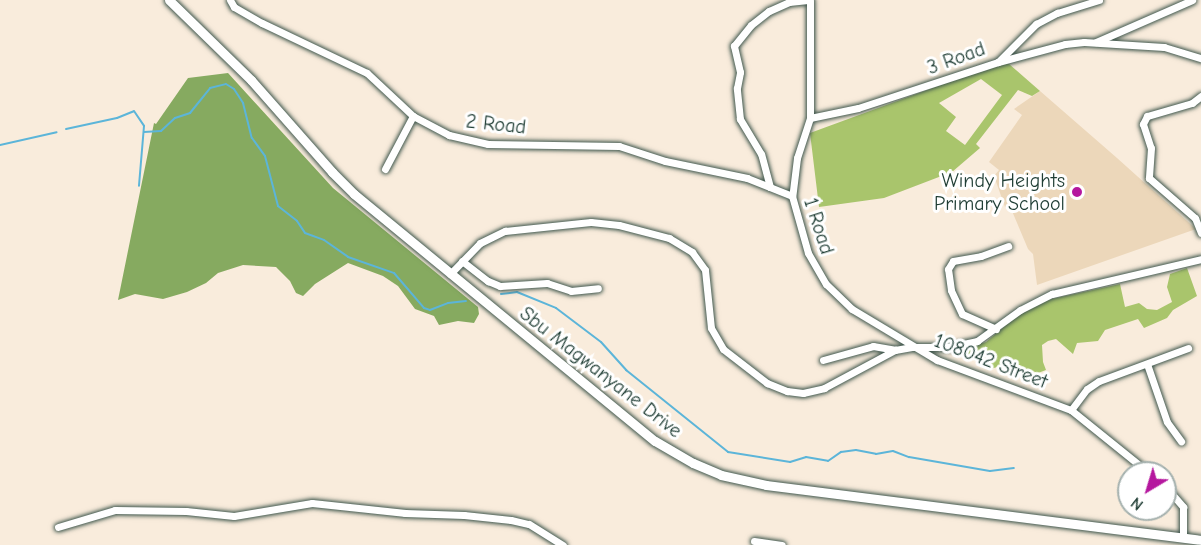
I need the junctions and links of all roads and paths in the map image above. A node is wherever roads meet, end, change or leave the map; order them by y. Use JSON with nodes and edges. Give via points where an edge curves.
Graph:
{"nodes":[{"id":1,"x":169,"y":0,"type":"edge"},
{"id":2,"x":230,"y":0,"type":"edge"},
{"id":3,"x":809,"y":0,"type":"edge"},
{"id":4,"x":1099,"y":0,"type":"edge"},
{"id":5,"x":1192,"y":0,"type":"edge"},
{"id":6,"x":1095,"y":42,"type":"junction"},
{"id":7,"x":1201,"y":58,"type":"edge"},
{"id":8,"x":998,"y":62,"type":"junction"},
{"id":9,"x":1201,"y":96,"type":"edge"},
{"id":10,"x":413,"y":116,"type":"junction"},
{"id":11,"x":810,"y":118,"type":"junction"},
{"id":12,"x":385,"y":170,"type":"dead end"},
{"id":13,"x":770,"y":187,"type":"junction"},
{"id":14,"x":792,"y":196,"type":"junction"},
{"id":15,"x":1201,"y":233,"type":"edge"},
{"id":16,"x":1008,"y":246,"type":"dead end"},
{"id":17,"x":1201,"y":259,"type":"edge"},
{"id":18,"x":462,"y":261,"type":"junction"},
{"id":19,"x":450,"y":274,"type":"junction"},
{"id":20,"x":598,"y":288,"type":"dead end"},
{"id":21,"x":996,"y":329,"type":"junction"},
{"id":22,"x":912,"y":347,"type":"junction"},
{"id":23,"x":1188,"y":348,"type":"dead end"},
{"id":24,"x":895,"y":350,"type":"junction"},
{"id":25,"x":823,"y":360,"type":"dead end"},
{"id":26,"x":1147,"y":364,"type":"junction"},
{"id":27,"x":1071,"y":410,"type":"junction"},
{"id":28,"x":1181,"y":441,"type":"dead end"},
{"id":29,"x":1134,"y":461,"type":"edge"},
{"id":30,"x":1177,"y":500,"type":"edge"},
{"id":31,"x":58,"y":527,"type":"dead end"},
{"id":32,"x":1183,"y":538,"type":"junction"},
{"id":33,"x":1201,"y":540,"type":"edge"},
{"id":34,"x":754,"y":541,"type":"dead end"},
{"id":35,"x":563,"y":545,"type":"edge"},
{"id":36,"x":782,"y":545,"type":"edge"}],
"edges":[{"from":1,"to":19,"type":"main road","name":"Sbu Magwanyane Drive","via":[[252,80],[332,172]]},
{"from":2,"to":10,"type":"street","name":"2 Road","via":[[234,7],[262,23],[367,73]]},
{"from":3,"to":11,"type":"street","name":"1 Road"},
{"from":3,"to":13,"type":"street","via":[[789,2],[769,11],[734,46],[740,72],[740,119],[761,154]]},
{"from":4,"to":8,"type":"street","name":"3 Road","via":[[1036,24]]},
{"from":5,"to":6,"type":"street"},
{"from":6,"to":7,"type":"street","via":[[1164,47]]},
{"from":6,"to":8,"type":"street","via":[[1065,44]]},
{"from":8,"to":11,"type":"street","name":"3 Road","via":[[858,108]]},
{"from":9,"to":15,"type":"street","via":[[1192,103],[1147,116],[1143,124],[1151,148],[1149,178],[1195,218]]},
{"from":10,"to":12,"type":"street"},
{"from":10,"to":13,"type":"street","name":"2 Road","via":[[440,131],[477,142],[618,146]]},
{"from":11,"to":14,"type":"street","name":"1 Road","via":[[797,158]]},
{"from":13,"to":14,"type":"street","name":"2 Road"},
{"from":14,"to":22,"type":"street","name":"1 Road","via":[[808,253],[826,284],[852,309]]},
{"from":16,"to":21,"type":"street","via":[[953,261],[948,269],[951,290],[962,314]]},
{"from":17,"to":21,"type":"street","via":[[1052,294],[1020,310]]},
{"from":18,"to":19,"type":"street","name":"108042 Street"},
{"from":18,"to":20,"type":"street","via":[[500,286],[541,283],[571,291]]},
{"from":18,"to":24,"type":"street","name":"108042 Street","via":[[487,238],[505,231],[572,222],[619,225],[669,238],[692,252],[705,270],[709,318],[718,343],[740,364],[776,387],[795,393],[824,388]]},
{"from":19,"to":32,"type":"main road","name":"Sbu Magwanyane Drive","via":[[655,441],[722,476],[766,485]]},
{"from":21,"to":22,"type":"street","via":[[961,346]]},
{"from":22,"to":24,"type":"street","name":"108042 Street"},
{"from":22,"to":27,"type":"street","name":"108042 Street","via":[[955,368]]},
{"from":23,"to":26,"type":"street"},
{"from":24,"to":25,"type":"street","via":[[873,346]]},
{"from":26,"to":27,"type":"street","via":[[1092,385]]},
{"from":26,"to":28,"type":"street","via":[[1167,422]]},
{"from":27,"to":29,"type":"street","name":"108042 Street"},
{"from":30,"to":32,"type":"street","via":[[1183,507]]},
{"from":31,"to":35,"type":"street","via":[[115,510],[234,516],[312,502],[511,520],[529,524]]},
{"from":32,"to":33,"type":"main road","name":"Sbu Magwanyane Drive"},
{"from":34,"to":36,"type":"street"}]}
